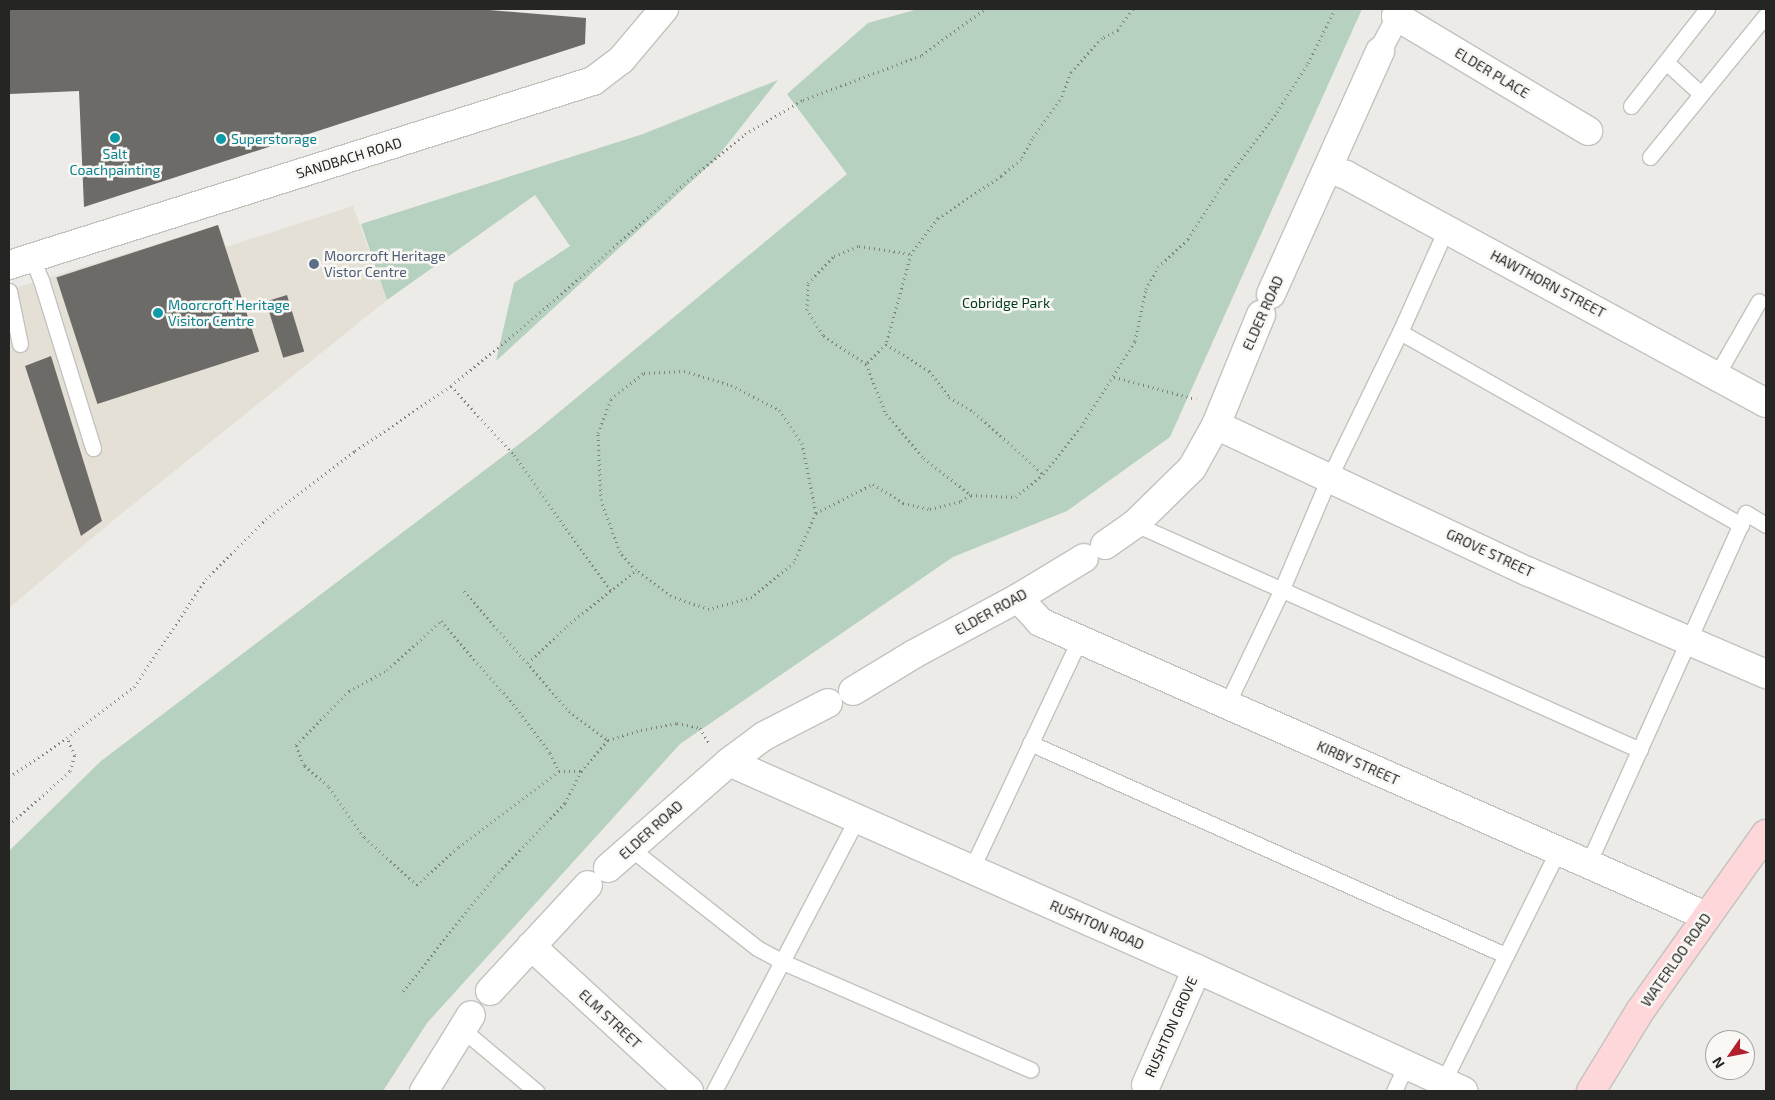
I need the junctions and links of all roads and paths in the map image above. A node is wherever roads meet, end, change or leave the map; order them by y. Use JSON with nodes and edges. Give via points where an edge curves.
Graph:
{"nodes":[{"id":1,"x":664,"y":9,"type":"edge"},
{"id":2,"x":985,"y":9,"type":"edge"},
{"id":3,"x":1133,"y":9,"type":"edge"},
{"id":4,"x":1335,"y":9,"type":"edge"},
{"id":5,"x":1707,"y":9,"type":"edge"},
{"id":6,"x":1766,"y":15,"type":"edge"},
{"id":7,"x":1396,"y":17,"type":"edge"},
{"id":8,"x":1380,"y":51,"type":"joint"},
{"id":9,"x":1666,"y":62,"type":"junction"},
{"id":10,"x":1701,"y":94,"type":"junction"},
{"id":11,"x":1631,"y":106,"type":"dead end"},
{"id":12,"x":1588,"y":131,"type":"dead end"},
{"id":13,"x":1650,"y":157,"type":"dead end"},
{"id":14,"x":1328,"y":169,"type":"junction"},
{"id":15,"x":1446,"y":229,"type":"junction"},
{"id":16,"x":911,"y":254,"type":"junction"},
{"id":17,"x":20,"y":261,"type":"edge"},
{"id":18,"x":9,"y":290,"type":"edge"},
{"id":19,"x":1758,"y":302,"type":"dead end"},
{"id":20,"x":1400,"y":332,"type":"junction"},
{"id":21,"x":20,"y":344,"type":"dead end"},
{"id":22,"x":886,"y":344,"type":"junction"},
{"id":23,"x":866,"y":364,"type":"junction"},
{"id":24,"x":1716,"y":376,"type":"junction"},
{"id":25,"x":1114,"y":378,"type":"junction"},
{"id":26,"x":451,"y":386,"type":"junction"},
{"id":27,"x":1766,"y":403,"type":"edge"},
{"id":28,"x":1220,"y":415,"type":"junction"},
{"id":29,"x":93,"y":448,"type":"dead end"},
{"id":30,"x":1043,"y":474,"type":"junction"},
{"id":31,"x":1330,"y":478,"type":"junction"},
{"id":32,"x":971,"y":495,"type":"junction"},
{"id":33,"x":816,"y":513,"type":"junction"},
{"id":34,"x":1135,"y":524,"type":"junction"},
{"id":35,"x":1741,"y":525,"type":"junction"},
{"id":36,"x":1766,"y":525,"type":"edge"},
{"id":37,"x":636,"y":570,"type":"junction"},
{"id":38,"x":464,"y":591,"type":"dead end"},
{"id":39,"x":611,"y":591,"type":"junction"},
{"id":40,"x":1281,"y":591,"type":"junction"},
{"id":41,"x":1018,"y":598,"type":"junction"},
{"id":42,"x":1079,"y":640,"type":"junction"},
{"id":43,"x":1688,"y":641,"type":"junction"},
{"id":44,"x":528,"y":663,"type":"junction"},
{"id":45,"x":1766,"y":674,"type":"edge"},
{"id":46,"x":853,"y":691,"type":"joint"},
{"id":47,"x":828,"y":703,"type":"joint"},
{"id":48,"x":1226,"y":706,"type":"junction"},
{"id":49,"x":67,"y":738,"type":"junction"},
{"id":50,"x":608,"y":740,"type":"junction"},
{"id":51,"x":1030,"y":742,"type":"junction"},
{"id":52,"x":1640,"y":750,"type":"junction"},
{"id":53,"x":724,"y":766,"type":"junction"},
{"id":54,"x":559,"y":771,"type":"junction"},
{"id":55,"x":581,"y":771,"type":"junction"},
{"id":56,"x":9,"y":777,"type":"edge"},
{"id":57,"x":856,"y":819,"type":"junction"},
{"id":58,"x":9,"y":825,"type":"edge"},
{"id":59,"x":1766,"y":834,"type":"edge"},
{"id":60,"x":630,"y":848,"type":"junction"},
{"id":61,"x":1558,"y":850,"type":"junction"},
{"id":62,"x":1588,"y":864,"type":"junction"},
{"id":63,"x":971,"y":870,"type":"junction"},
{"id":64,"x":1706,"y":916,"type":"junction"},
{"id":65,"x":531,"y":946,"type":"junction"},
{"id":66,"x":1505,"y":955,"type":"junction"},
{"id":67,"x":783,"y":962,"type":"junction"},
{"id":68,"x":1197,"y":969,"type":"junction"},
{"id":69,"x":403,"y":991,"type":"dead end"},
{"id":70,"x":490,"y":991,"type":"joint"},
{"id":71,"x":466,"y":1022,"type":"junction"},
{"id":72,"x":1406,"y":1065,"type":"junction"},
{"id":73,"x":1031,"y":1070,"type":"dead end"},
{"id":74,"x":1146,"y":1085,"type":"dead end"},
{"id":75,"x":1453,"y":1087,"type":"edge"},
{"id":76,"x":424,"y":1091,"type":"edge"},
{"id":77,"x":536,"y":1091,"type":"edge"},
{"id":78,"x":689,"y":1091,"type":"edge"},
{"id":79,"x":714,"y":1091,"type":"edge"},
{"id":80,"x":1394,"y":1091,"type":"edge"},
{"id":81,"x":1591,"y":1091,"type":"edge"}],
"edges":[{"from":1,"to":17,"type":"street","name":"SANDBACH ROAD","via":[[621,60],[593,81]]},
{"from":2,"to":26,"type":"path","via":[[922,55],[803,100],[745,134]]},
{"from":3,"to":16,"type":"path","via":[[1118,30],[1102,38],[1071,72],[1060,100],[1021,159],[938,218]]},
{"from":4,"to":25,"type":"path","via":[[1308,63],[1277,112],[1226,179],[1188,239],[1158,267],[1146,289],[1135,341]]},
{"from":5,"to":9,"type":"lane"},
{"from":6,"to":10,"type":"lane"},
{"from":7,"to":8,"type":"street","name":"ELDER ROAD"},
{"from":7,"to":12,"type":"street","name":"ELDER PLACE"},
{"from":8,"to":14,"type":"street","name":"ELDER ROAD"},
{"from":9,"to":10,"type":"lane"},
{"from":9,"to":11,"type":"lane"},
{"from":10,"to":13,"type":"lane"},
{"from":14,"to":15,"type":"street","name":"HAWTHORN STREET","via":[[1346,175]]},
{"from":14,"to":28,"type":"street","name":"ELDER ROAD"},
{"from":15,"to":20,"type":"lane"},
{"from":15,"to":24,"type":"street","name":"HAWTHORN STREET"},
{"from":16,"to":22,"type":"path"},
{"from":16,"to":23,"type":"path","via":[[859,246],[834,256],[808,283],[807,310],[824,335]]},
{"from":17,"to":29,"type":"lane","via":[[41,280]]},
{"from":18,"to":21,"type":"lane"},
{"from":19,"to":24,"type":"lane"},
{"from":20,"to":31,"type":"lane"},
{"from":20,"to":35,"type":"lane"},
{"from":22,"to":23,"type":"path"},
{"from":22,"to":30,"type":"path","via":[[929,372],[950,398],[974,412]]},
{"from":23,"to":32,"type":"path","via":[[886,414],[924,458]]},
{"from":24,"to":27,"type":"street","name":"HAWTHORN STREET"},
{"from":25,"to":28,"type":"path"},
{"from":25,"to":30,"type":"path","via":[[1081,427]]},
{"from":26,"to":39,"type":"path","via":[[514,454]]},
{"from":26,"to":49,"type":"path","via":[[355,451],[266,519],[206,579],[134,687]]},
{"from":28,"to":31,"type":"street","name":"GROVE STREET"},
{"from":28,"to":34,"type":"street","name":"ELDER ROAD","via":[[1192,468]]},
{"from":30,"to":32,"type":"path","via":[[1016,497]]},
{"from":31,"to":40,"type":"lane"},
{"from":31,"to":43,"type":"street","name":"GROVE STREET","via":[[1529,572]]},
{"from":32,"to":33,"type":"path","via":[[960,502],[930,509],[903,503],[873,484]]},
{"from":33,"to":37,"type":"path","via":[[794,562],[752,597],[709,609],[671,596]]},
{"from":33,"to":37,"type":"path","via":[[802,443],[779,410],[731,385],[693,374],[644,373],[611,399],[598,433],[601,500],[620,552]]},
{"from":34,"to":40,"type":"lane"},
{"from":34,"to":41,"type":"street","name":"ELDER ROAD"},
{"from":35,"to":36,"type":"lane","via":[[1746,513]]},
{"from":35,"to":43,"type":"lane"},
{"from":37,"to":39,"type":"path"},
{"from":38,"to":44,"type":"path"},
{"from":39,"to":44,"type":"path","via":[[566,626]]},
{"from":40,"to":48,"type":"lane"},
{"from":40,"to":52,"type":"lane"},
{"from":41,"to":42,"type":"street","name":"KIRBY STREET","via":[[1040,622]]},
{"from":41,"to":46,"type":"street","name":"ELDER ROAD"},
{"from":42,"to":48,"type":"street","name":"KIRBY STREET"},
{"from":42,"to":51,"type":"lane"},
{"from":43,"to":45,"type":"street","name":"GROVE STREET"},
{"from":43,"to":52,"type":"lane"},
{"from":44,"to":50,"type":"path","via":[[570,711]]},
{"from":46,"to":47,"type":"street","name":"ELDER ROAD"},
{"from":47,"to":53,"type":"street","name":"ELDER ROAD","via":[[764,736]]},
{"from":48,"to":61,"type":"street","name":"KIRBY STREET"},
{"from":49,"to":56,"type":"path"},
{"from":49,"to":58,"type":"path","via":[[75,755],[70,771]]},
{"from":50,"to":53,"type":"path","via":[[678,723],[700,728]]},
{"from":50,"to":55,"type":"path"},
{"from":51,"to":63,"type":"lane"},
{"from":51,"to":66,"type":"lane"},
{"from":52,"to":62,"type":"lane"},
{"from":53,"to":57,"type":"street","name":"RUSHTON ROAD"},
{"from":53,"to":60,"type":"street","name":"ELDER ROAD"},
{"from":54,"to":54,"type":"path","via":[[550,753],[513,704],[441,620],[387,670],[349,691],[296,745],[304,765],[328,786],[364,837],[417,885],[458,847]]},
{"from":54,"to":55,"type":"path"},
{"from":55,"to":69,"type":"path","via":[[565,803],[495,876]]},
{"from":57,"to":63,"type":"street","name":"RUSHTON ROAD"},
{"from":57,"to":67,"type":"lane"},
{"from":59,"to":64,"type":"main road","name":"WATERLOO ROAD"},
{"from":60,"to":65,"type":"street","name":"ELDER ROAD"},
{"from":60,"to":67,"type":"lane","via":[[757,948]]},
{"from":61,"to":62,"type":"street","name":"KIRBY STREET"},
{"from":61,"to":66,"type":"lane"},
{"from":62,"to":64,"type":"street","name":"KIRBY STREET"},
{"from":63,"to":68,"type":"street","name":"RUSHTON ROAD"},
{"from":64,"to":81,"type":"main road","name":"WATERLOO ROAD","via":[[1640,1011]]},
{"from":65,"to":70,"type":"street","name":"ELDER ROAD"},
{"from":65,"to":78,"type":"street","name":"ELM STREET"},
{"from":66,"to":75,"type":"lane"},
{"from":67,"to":73,"type":"lane"},
{"from":67,"to":79,"type":"lane"},
{"from":68,"to":72,"type":"street","name":"RUSHTON ROAD"},
{"from":68,"to":74,"type":"street","name":"RUSHTON GROVE"},
{"from":70,"to":71,"type":"street","name":"ELDER ROAD"},
{"from":71,"to":76,"type":"street","name":"ELDER ROAD"},
{"from":71,"to":77,"type":"lane"},
{"from":72,"to":75,"type":"street","name":"RUSHTON ROAD"},
{"from":72,"to":80,"type":"lane"}]}
